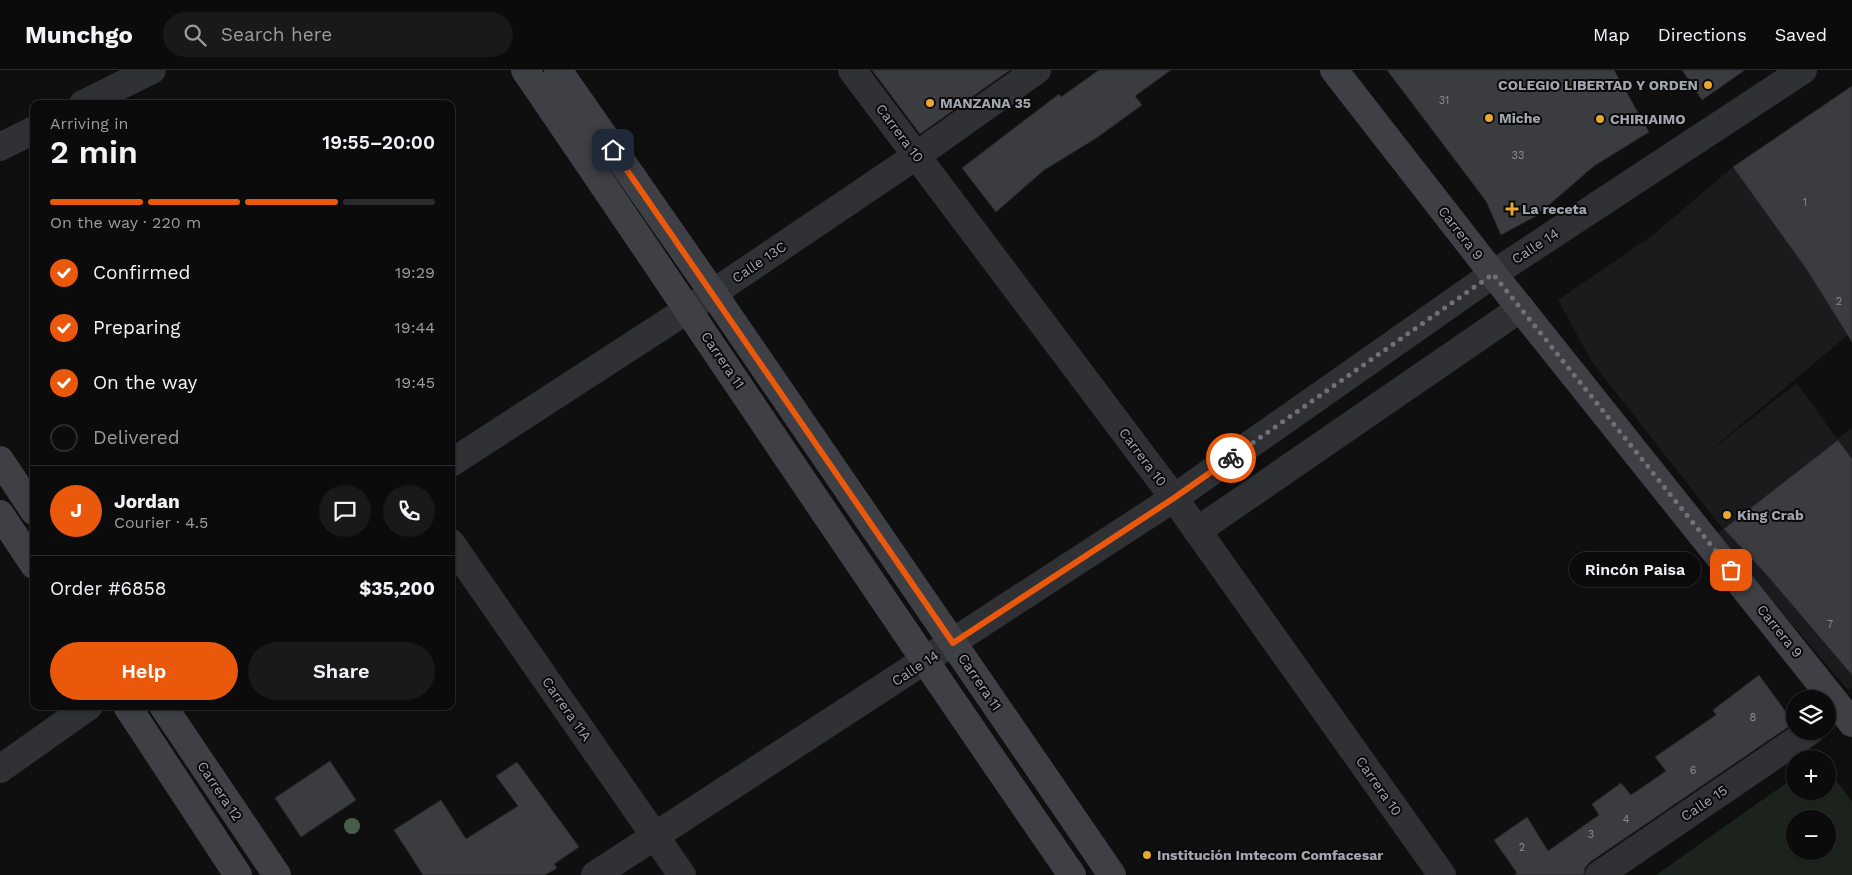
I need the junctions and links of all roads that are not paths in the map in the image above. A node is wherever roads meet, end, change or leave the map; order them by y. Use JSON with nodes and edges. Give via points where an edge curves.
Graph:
{"nodes":[{"id":1,"x":152,"y":70,"type":"edge"},
{"id":2,"x":525,"y":70,"type":"edge"},
{"id":3,"x":558,"y":70,"type":"edge"},
{"id":4,"x":852,"y":70,"type":"edge"},
{"id":5,"x":1036,"y":70,"type":"edge"},
{"id":6,"x":1334,"y":70,"type":"edge"},
{"id":7,"x":1802,"y":70,"type":"edge"},
{"id":8,"x":115,"y":87,"type":"edge"},
{"id":9,"x":91,"y":100,"type":"edge"},
{"id":10,"x":30,"y":132,"type":"edge"},
{"id":11,"x":0,"y":148,"type":"edge"},
{"id":12,"x":916,"y":156,"type":"junction"},
{"id":13,"x":1493,"y":274,"type":"junction"},
{"id":14,"x":714,"y":293,"type":"junction"},
{"id":15,"x":688,"y":308,"type":"junction"},
{"id":16,"x":1521,"y":308,"type":"junction"},
{"id":17,"x":0,"y":460,"type":"edge"},
{"id":18,"x":455,"y":460,"type":"edge"},
{"id":19,"x":1174,"y":498,"type":"junction"},
{"id":20,"x":30,"y":505,"type":"edge"},
{"id":21,"x":0,"y":514,"type":"edge"},
{"id":22,"x":1197,"y":531,"type":"junction"},
{"id":23,"x":455,"y":550,"type":"edge"},
{"id":24,"x":30,"y":559,"type":"edge"},
{"id":25,"x":953,"y":643,"type":"junction"},
{"id":26,"x":925,"y":662,"type":"junction"},
{"id":27,"x":83,"y":710,"type":"edge"},
{"id":28,"x":129,"y":710,"type":"edge"},
{"id":29,"x":166,"y":710,"type":"edge"},
{"id":30,"x":1843,"y":713,"type":"edge"},
{"id":31,"x":1797,"y":740,"type":"edge"},
{"id":32,"x":0,"y":769,"type":"edge"},
{"id":33,"x":655,"y":836,"type":"junction"},
{"id":34,"x":238,"y":875,"type":"edge"},
{"id":35,"x":277,"y":875,"type":"edge"},
{"id":36,"x":595,"y":875,"type":"edge"},
{"id":37,"x":682,"y":875,"type":"edge"},
{"id":38,"x":1072,"y":875,"type":"edge"},
{"id":39,"x":1112,"y":875,"type":"edge"},
{"id":40,"x":1442,"y":875,"type":"edge"},
{"id":41,"x":1599,"y":875,"type":"edge"}],
"edges":[{"from":1,"to":8,"type":"street"},
{"from":2,"to":15,"type":"main road","name":"Carrera 11"},
{"from":3,"to":14,"type":"main road","name":"Carrera 11"},
{"from":4,"to":12,"type":"street","name":"Carrera 10"},
{"from":5,"to":12,"type":"street","name":"Calle 13C"},
{"from":6,"to":13,"type":"main road","name":"Carrera 9"},
{"from":7,"to":13,"type":"street","name":"Calle 14"},
{"from":8,"to":9,"type":"street"},
{"from":10,"to":11,"type":"street"},
{"from":12,"to":14,"type":"street","name":"Calle 13C"},
{"from":12,"to":19,"type":"street","name":"Carrera 10"},
{"from":13,"to":16,"type":"main road","name":"Carrera 9"},
{"from":13,"to":19,"type":"street","name":"Calle 14"},
{"from":14,"to":15,"type":"street","name":"Calle 13C"},
{"from":14,"to":25,"type":"main road","name":"Carrera 11"},
{"from":15,"to":18,"type":"street","name":"Calle 13C"},
{"from":15,"to":26,"type":"main road","name":"Carrera 11"},
{"from":16,"to":22,"type":"street"},
{"from":16,"to":30,"type":"main road","name":"Carrera 9"},
{"from":17,"to":20,"type":"main road"},
{"from":19,"to":22,"type":"street","name":"Carrera 10"},
{"from":19,"to":25,"type":"street","name":"Calle 14"},
{"from":21,"to":24,"type":"main road"},
{"from":22,"to":40,"type":"street","name":"Carrera 10"},
{"from":23,"to":33,"type":"street","name":"Carrera 11A"},
{"from":25,"to":26,"type":"street","name":"Calle 14"},
{"from":25,"to":39,"type":"main road","name":"Carrera 11"},
{"from":26,"to":33,"type":"street","name":"Calle 14"},
{"from":26,"to":38,"type":"main road","name":"Carrera 11"},
{"from":27,"to":32,"type":"street"},
{"from":28,"to":34,"type":"main road"},
{"from":29,"to":35,"type":"main road","name":"Carrera 12"},
{"from":31,"to":41,"type":"street","name":"Calle 15"},
{"from":33,"to":36,"type":"street","name":"Calle 14"},
{"from":33,"to":37,"type":"street","name":"Carrera 11A"}]}
